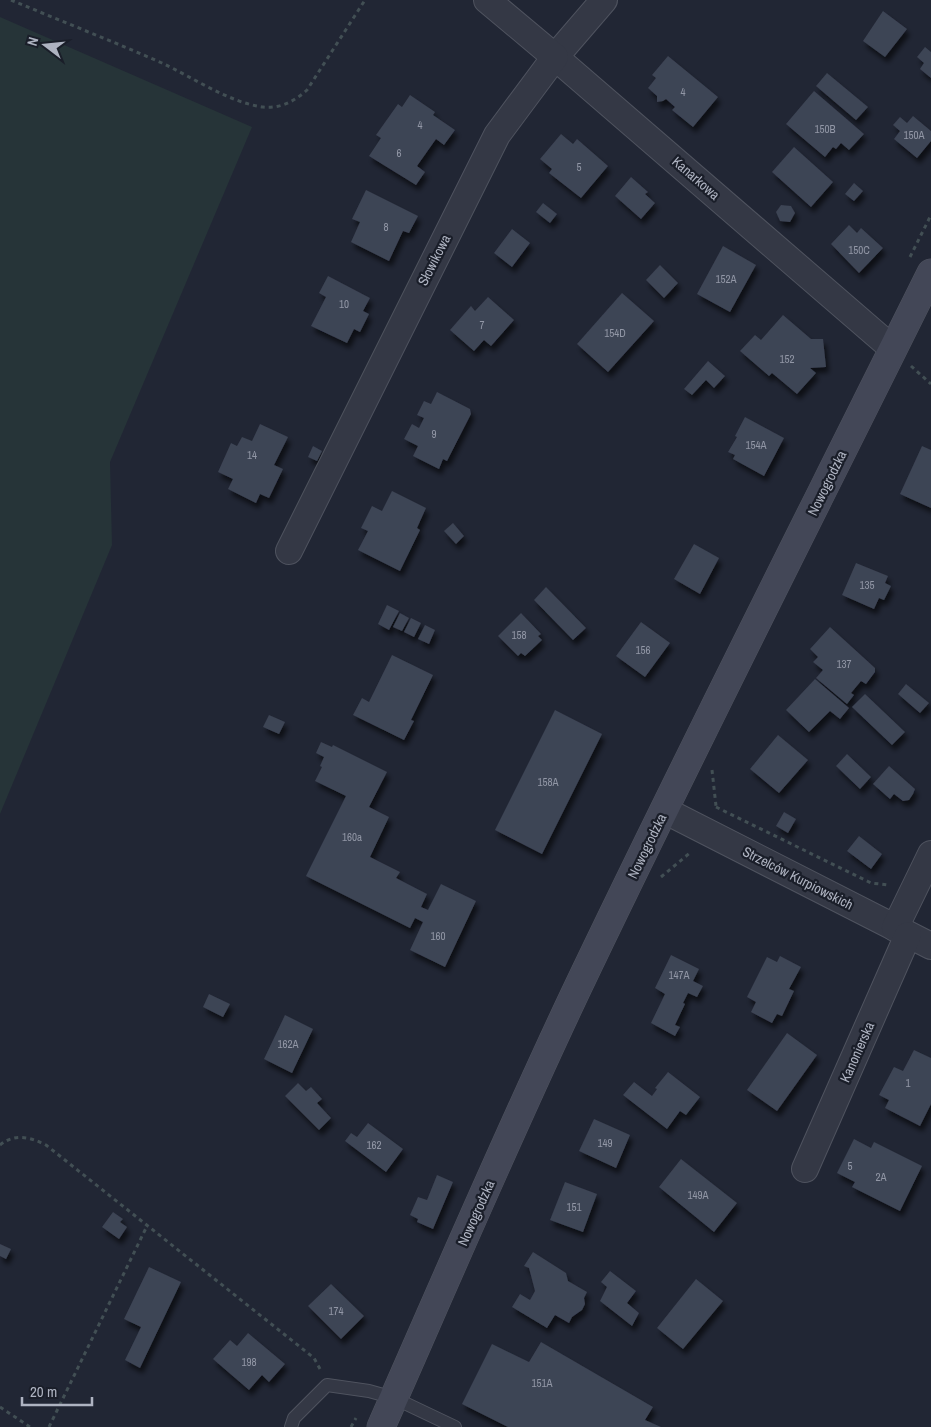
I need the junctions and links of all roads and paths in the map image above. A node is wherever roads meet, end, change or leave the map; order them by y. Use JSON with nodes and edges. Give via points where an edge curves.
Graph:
{"nodes":[{"id":1,"x":11,"y":0,"type":"edge"},
{"id":2,"x":366,"y":0,"type":"edge"},
{"id":3,"x":487,"y":0,"type":"edge"},
{"id":4,"x":604,"y":0,"type":"edge"},
{"id":5,"x":555,"y":57,"type":"junction"},
{"id":6,"x":931,"y":273,"type":"edge"},
{"id":7,"x":893,"y":349,"type":"junction"},
{"id":8,"x":289,"y":551,"type":"dead end"},
{"id":9,"x":664,"y":810,"type":"junction"},
{"id":10,"x":931,"y":854,"type":"edge"},
{"id":11,"x":901,"y":931,"type":"junction"},
{"id":12,"x":931,"y":946,"type":"edge"},
{"id":13,"x":0,"y":1145,"type":"edge"},
{"id":14,"x":805,"y":1169,"type":"dead end"},
{"id":15,"x":147,"y":1226,"type":"junction"},
{"id":16,"x":327,"y":1385,"type":"junction"},
{"id":17,"x":394,"y":1398,"type":"junction"},
{"id":18,"x":0,"y":1407,"type":"edge"},
{"id":19,"x":30,"y":1427,"type":"edge"},
{"id":20,"x":49,"y":1427,"type":"edge"},
{"id":21,"x":291,"y":1427,"type":"edge"},
{"id":22,"x":381,"y":1427,"type":"edge"},
{"id":23,"x":455,"y":1427,"type":"edge"}],
"edges":[{"from":1,"to":2,"type":"path","via":[[161,63],[236,99],[263,107],[276,107],[294,100],[307,90]]},
{"from":3,"to":5,"type":"street"},
{"from":4,"to":5,"type":"street"},
{"from":5,"to":7,"type":"street","name":"Kanarkowa"},
{"from":5,"to":8,"type":"street","name":"Słowikowa","via":[[496,135]]},
{"from":6,"to":7,"type":"main road","name":"Nowogrodzka"},
{"from":7,"to":9,"type":"main road","name":"Nowogrodzka"},
{"from":9,"to":11,"type":"street","name":"Strzelców Kurpiowskich"},
{"from":9,"to":17,"type":"main road","name":"Nowogrodzka","via":[[548,1050]]},
{"from":10,"to":11,"type":"street","name":"Kanonierska"},
{"from":11,"to":12,"type":"street","name":"Strzelców Kurpiowskich"},
{"from":11,"to":14,"type":"street","name":"Kanonierska"},
{"from":13,"to":15,"type":"path","via":[[9,1139],[23,1137],[46,1146]]},
{"from":15,"to":16,"type":"path","via":[[314,1358]]},
{"from":15,"to":20,"type":"path"},
{"from":16,"to":17,"type":"lane"},
{"from":16,"to":21,"type":"lane","via":[[294,1418]]},
{"from":17,"to":22,"type":"main road","name":"Nowogrodzka"},
{"from":17,"to":23,"type":"lane"},
{"from":18,"to":19,"type":"path"}]}
